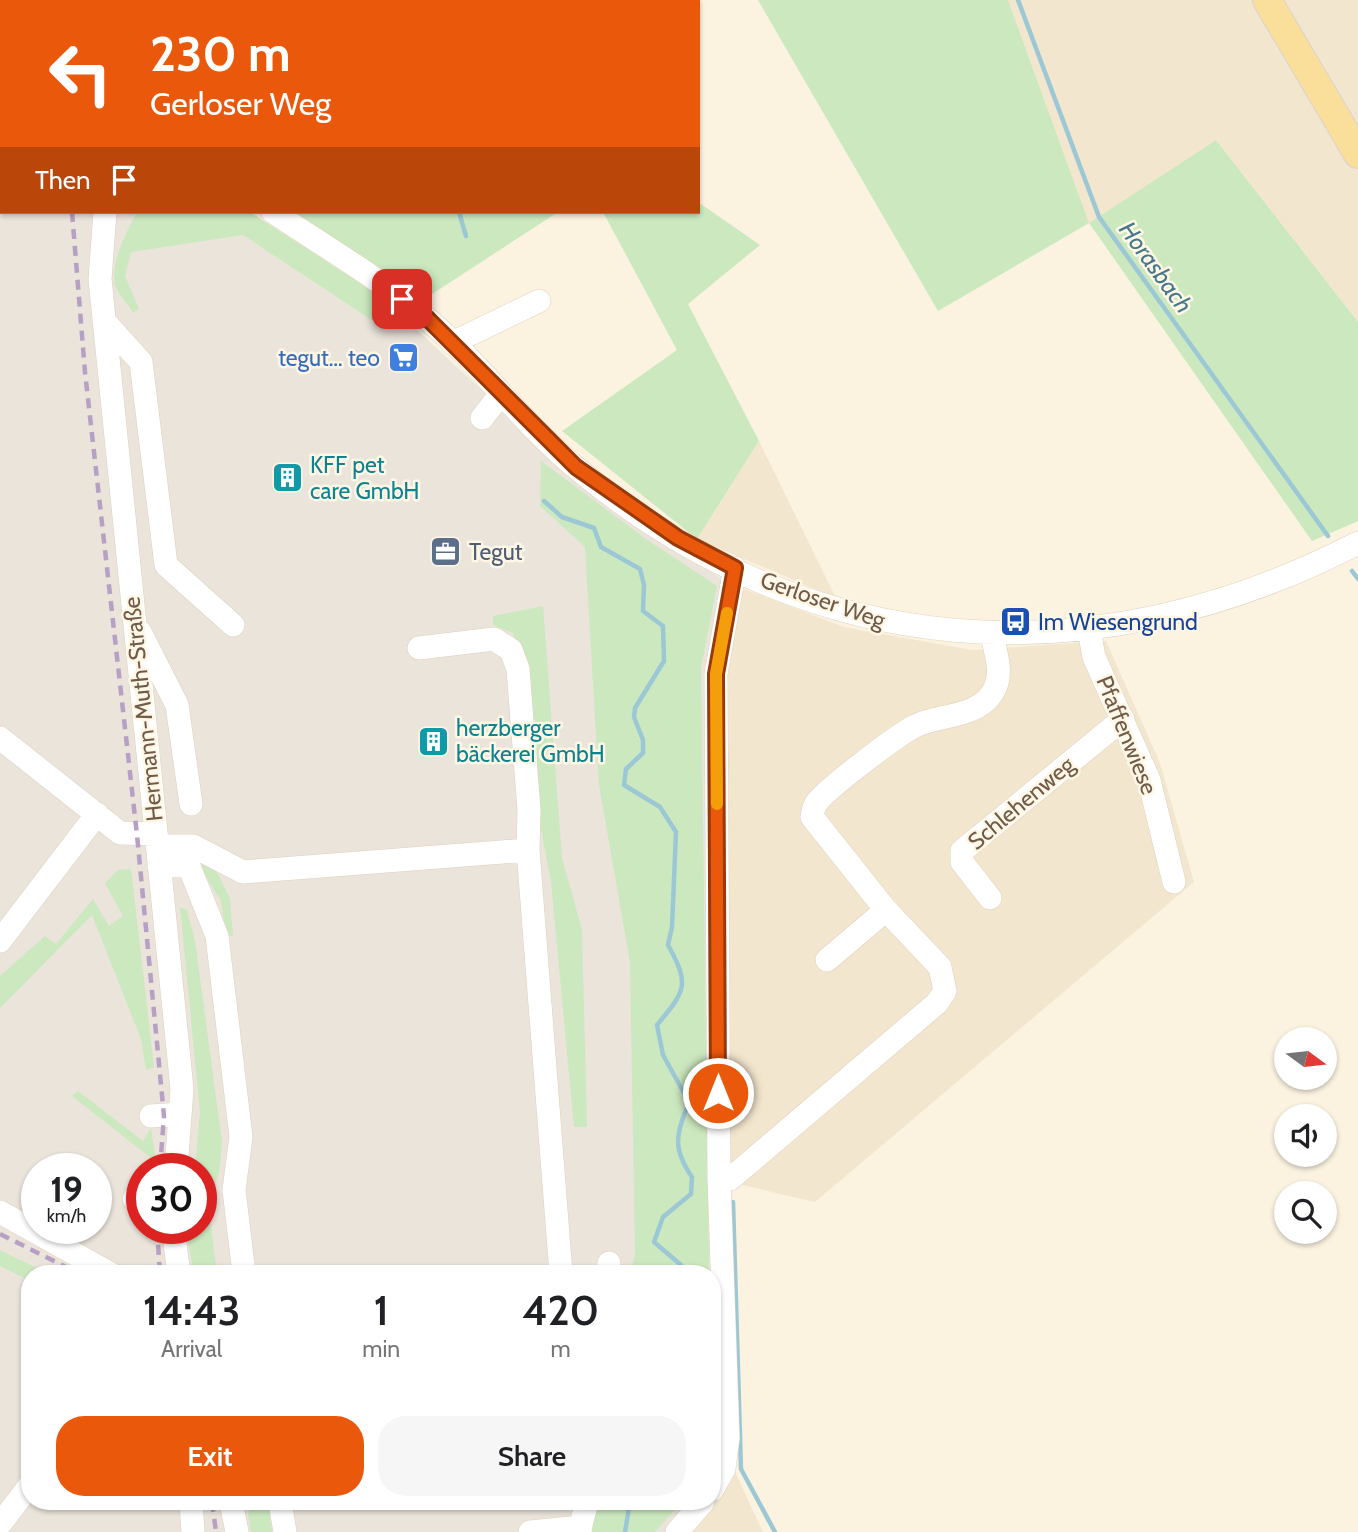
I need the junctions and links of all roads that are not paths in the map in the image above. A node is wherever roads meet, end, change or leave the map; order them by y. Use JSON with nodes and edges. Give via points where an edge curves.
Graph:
{"nodes":[{"id":1,"x":1267,"y":0,"type":"edge"},
{"id":2,"x":1358,"y":154,"type":"edge"},
{"id":3,"x":105,"y":214,"type":"edge"},
{"id":4,"x":120,"y":214,"type":"edge"},
{"id":5,"x":276,"y":214,"type":"edge"},
{"id":6,"x":102,"y":249,"type":"junction"},
{"id":7,"x":539,"y":301,"type":"dead end"},
{"id":8,"x":103,"y":321,"type":"junction"},
{"id":9,"x":452,"y":343,"type":"junction"},
{"id":10,"x":501,"y":394,"type":"junction"},
{"id":11,"x":482,"y":418,"type":"dead end"},
{"id":12,"x":1358,"y":543,"type":"edge"},
{"id":13,"x":735,"y":568,"type":"junction"},
{"id":14,"x":134,"y":619,"type":"junction"},
{"id":15,"x":233,"y":625,"type":"dead end"},
{"id":16,"x":1089,"y":629,"type":"junction"},
{"id":17,"x":992,"y":635,"type":"junction"},
{"id":18,"x":419,"y":648,"type":"dead end"},
{"id":19,"x":1123,"y":719,"type":"junction"},
{"id":20,"x":0,"y":738,"type":"edge"},
{"id":21,"x":191,"y":804,"type":"dead end"},
{"id":22,"x":97,"y":814,"type":"junction"},
{"id":23,"x":157,"y":849,"type":"junction"},
{"id":24,"x":528,"y":850,"type":"junction"},
{"id":25,"x":1174,"y":882,"type":"dead end"},
{"id":26,"x":990,"y":898,"type":"dead end"},
{"id":27,"x":886,"y":910,"type":"junction"},
{"id":28,"x":0,"y":941,"type":"edge"},
{"id":29,"x":827,"y":960,"type":"dead end"},
{"id":30,"x":180,"y":1114,"type":"junction"},
{"id":31,"x":151,"y":1116,"type":"dead end"},
{"id":32,"x":177,"y":1153,"type":"edge"},
{"id":33,"x":719,"y":1177,"type":"junction"},
{"id":34,"x":0,"y":1212,"type":"edge"},
{"id":35,"x":175,"y":1244,"type":"edge"},
{"id":36,"x":95,"y":1265,"type":"edge"},
{"id":37,"x":178,"y":1265,"type":"edge"},
{"id":38,"x":243,"y":1265,"type":"edge"},
{"id":39,"x":560,"y":1265,"type":"edge"},
{"id":40,"x":721,"y":1474,"type":"edge"},
{"id":41,"x":21,"y":1497,"type":"edge"},
{"id":42,"x":192,"y":1510,"type":"edge"},
{"id":43,"x":233,"y":1510,"type":"edge"},
{"id":44,"x":281,"y":1510,"type":"edge"},
{"id":45,"x":585,"y":1510,"type":"edge"},
{"id":46,"x":696,"y":1510,"type":"edge"},
{"id":47,"x":0,"y":1524,"type":"edge"},
{"id":48,"x":580,"y":1529,"type":"edge"},
{"id":49,"x":193,"y":1532,"type":"edge"},
{"id":50,"x":237,"y":1532,"type":"edge"},
{"id":51,"x":285,"y":1532,"type":"edge"},
{"id":52,"x":530,"y":1532,"type":"edge"},
{"id":53,"x":677,"y":1532,"type":"edge"}],
"edges":[{"from":1,"to":2,"type":"main road"},
{"from":3,"to":6,"type":"street","name":"Hermann-Muth-Straße"},
{"from":4,"to":6,"type":"street","name":"Hermann-Muth-Straße"},
{"from":5,"to":9,"type":"street","name":"Gerloser Weg","via":[[402,299]]},
{"from":6,"to":8,"type":"street","name":"Hermann-Muth-Straße"},
{"from":7,"to":9,"type":"street"},
{"from":8,"to":14,"type":"street","name":"Hermann-Muth-Straße"},
{"from":8,"to":15,"type":"street","via":[[141,362],[166,565]]},
{"from":9,"to":10,"type":"street","name":"Gerloser Weg"},
{"from":10,"to":11,"type":"street"},
{"from":10,"to":13,"type":"street","name":"Gerloser Weg","via":[[576,467],[678,538]]},
{"from":12,"to":16,"type":"street","name":"Gerloser Weg","via":[[1223,600]]},
{"from":13,"to":17,"type":"street","name":"Gerloser Weg","via":[[862,617]]},
{"from":13,"to":33,"type":"street","via":[[716,674]]},
{"from":14,"to":21,"type":"street","via":[[177,705]]},
{"from":14,"to":23,"type":"street","name":"Hermann-Muth-Straße"},
{"from":16,"to":17,"type":"street","name":"Gerloser Weg"},
{"from":16,"to":19,"type":"street","name":"Pfaffenwiese","via":[[1094,657]]},
{"from":17,"to":27,"type":"street","via":[[999,675],[985,702],[916,726],[814,807],[812,817],[817,826]]},
{"from":18,"to":24,"type":"street","via":[[494,639],[511,650],[518,669]]},
{"from":19,"to":25,"type":"street","name":"Pfaffenwiese","via":[[1149,780]]},
{"from":19,"to":26,"type":"street","name":"Schlehenweg","via":[[962,851],[962,862]]},
{"from":20,"to":22,"type":"street"},
{"from":22,"to":23,"type":"street","via":[[120,833]]},
{"from":22,"to":28,"type":"street"},
{"from":23,"to":24,"type":"street","via":[[193,846],[243,873]]},
{"from":23,"to":30,"type":"street","name":"Hermann-Muth-Straße","via":[[182,1089]]},
{"from":23,"to":38,"type":"street","via":[[188,864],[217,936],[241,1137],[234,1190]]},
{"from":24,"to":39,"type":"street"},
{"from":27,"to":29,"type":"street"},
{"from":27,"to":33,"type":"street","via":[[940,967],[945,991],[937,1003],[730,1179]]},
{"from":30,"to":31,"type":"street"},
{"from":30,"to":32,"type":"street","name":"Hermann-Muth-Straße"},
{"from":33,"to":40,"type":"street","via":[[729,1438]]},
{"from":34,"to":36,"type":"street"},
{"from":35,"to":37,"type":"street"},
{"from":41,"to":47,"type":"street"},
{"from":42,"to":49,"type":"street"},
{"from":43,"to":50,"type":"street"},
{"from":44,"to":51,"type":"street"},
{"from":45,"to":48,"type":"street"},
{"from":46,"to":53,"type":"street"},
{"from":48,"to":52,"type":"street"}]}
